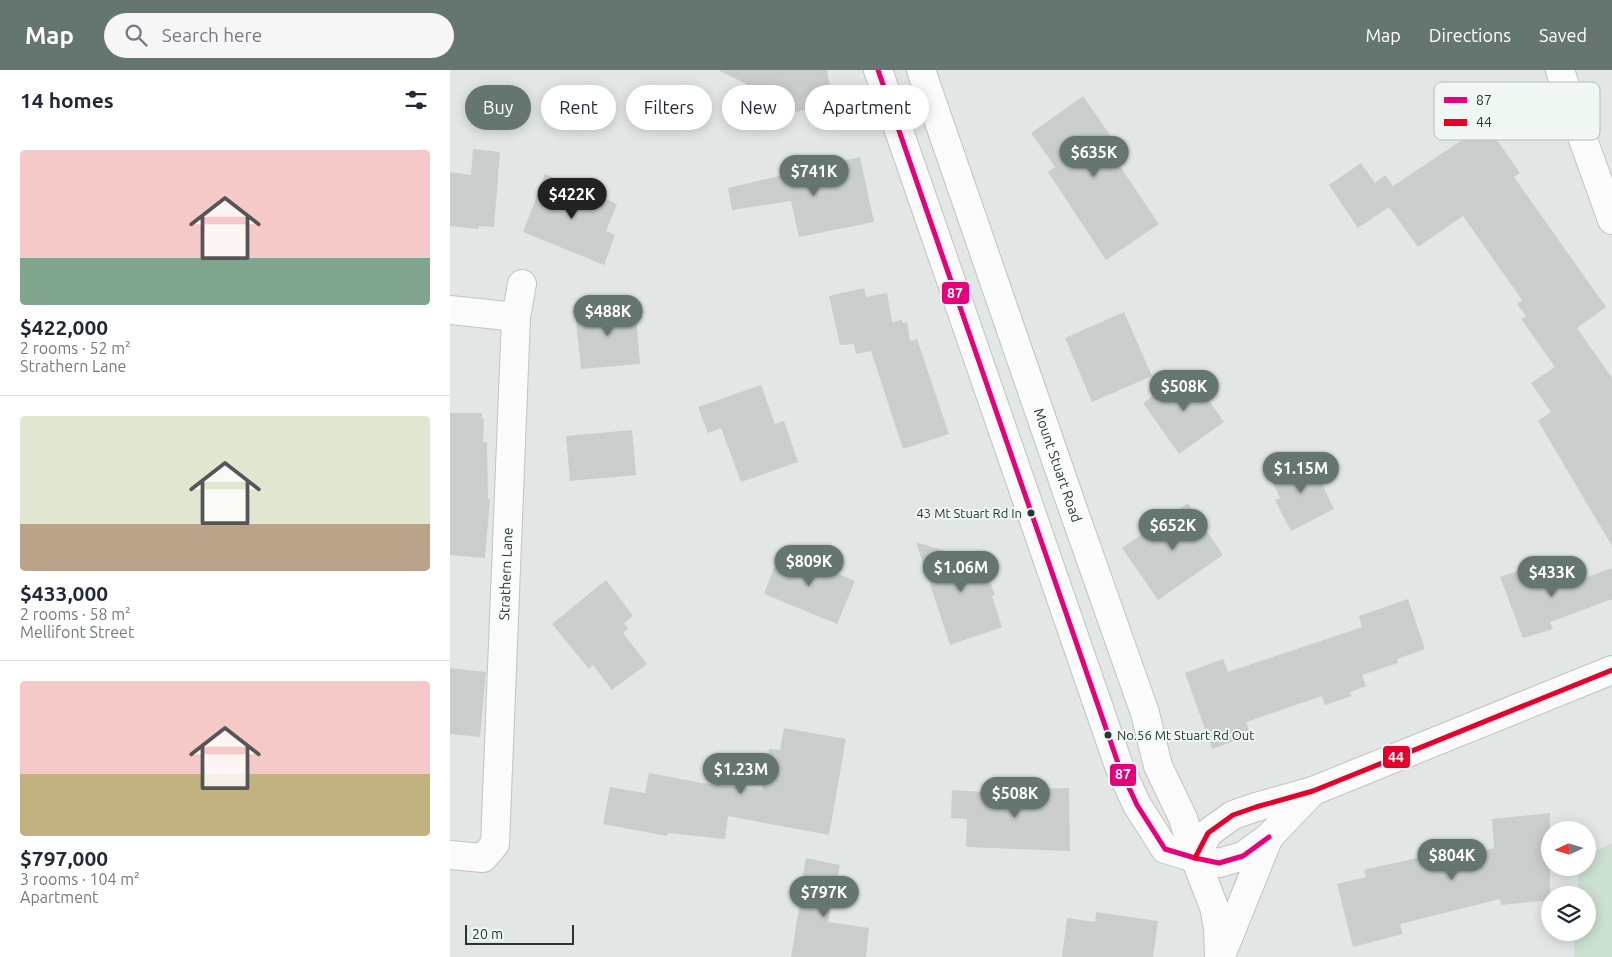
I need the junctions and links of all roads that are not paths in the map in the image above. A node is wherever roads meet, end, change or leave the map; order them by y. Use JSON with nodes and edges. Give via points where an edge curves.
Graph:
{"nodes":[{"id":1,"x":878,"y":70,"type":"edge"},
{"id":2,"x":921,"y":70,"type":"edge"},
{"id":3,"x":1560,"y":70,"type":"edge"},
{"id":4,"x":1564,"y":82,"type":"edge"},
{"id":5,"x":1583,"y":140,"type":"edge"},
{"id":6,"x":1612,"y":220,"type":"edge"},
{"id":7,"x":522,"y":284,"type":"dead end"},
{"id":8,"x":450,"y":310,"type":"edge"},
{"id":9,"x":516,"y":317,"type":"junction"},
{"id":10,"x":1612,"y":670,"type":"edge"},
{"id":11,"x":1313,"y":792,"type":"junction"},
{"id":12,"x":1269,"y":837,"type":"junction"},
{"id":13,"x":450,"y":855,"type":"edge"},
{"id":14,"x":1195,"y":858,"type":"junction"},
{"id":15,"x":1220,"y":957,"type":"edge"}],
"edges":[{"from":1,"to":14,"type":"street","via":[[1119,766],[1137,805],[1165,849]]},
{"from":2,"to":14,"type":"street","name":"Mount Stuart Road","via":[[1145,713],[1158,766],[1183,818]]},
{"from":3,"to":4,"type":"street"},
{"from":5,"to":6,"type":"street"},
{"from":7,"to":9,"type":"street","name":"Strathern Lane"},
{"from":8,"to":9,"type":"street"},
{"from":9,"to":13,"type":"street","name":"Strathern Lane","via":[[495,844],[483,858]]},
{"from":10,"to":11,"type":"street"},
{"from":11,"to":12,"type":"street"},
{"from":11,"to":14,"type":"street","via":[[1233,815],[1208,833]]},
{"from":12,"to":14,"type":"street","via":[[1243,856],[1219,862]]},
{"from":12,"to":15,"type":"street"},
{"from":14,"to":15,"type":"street","name":"Mount Stuart Road","via":[[1214,907]]}]}
